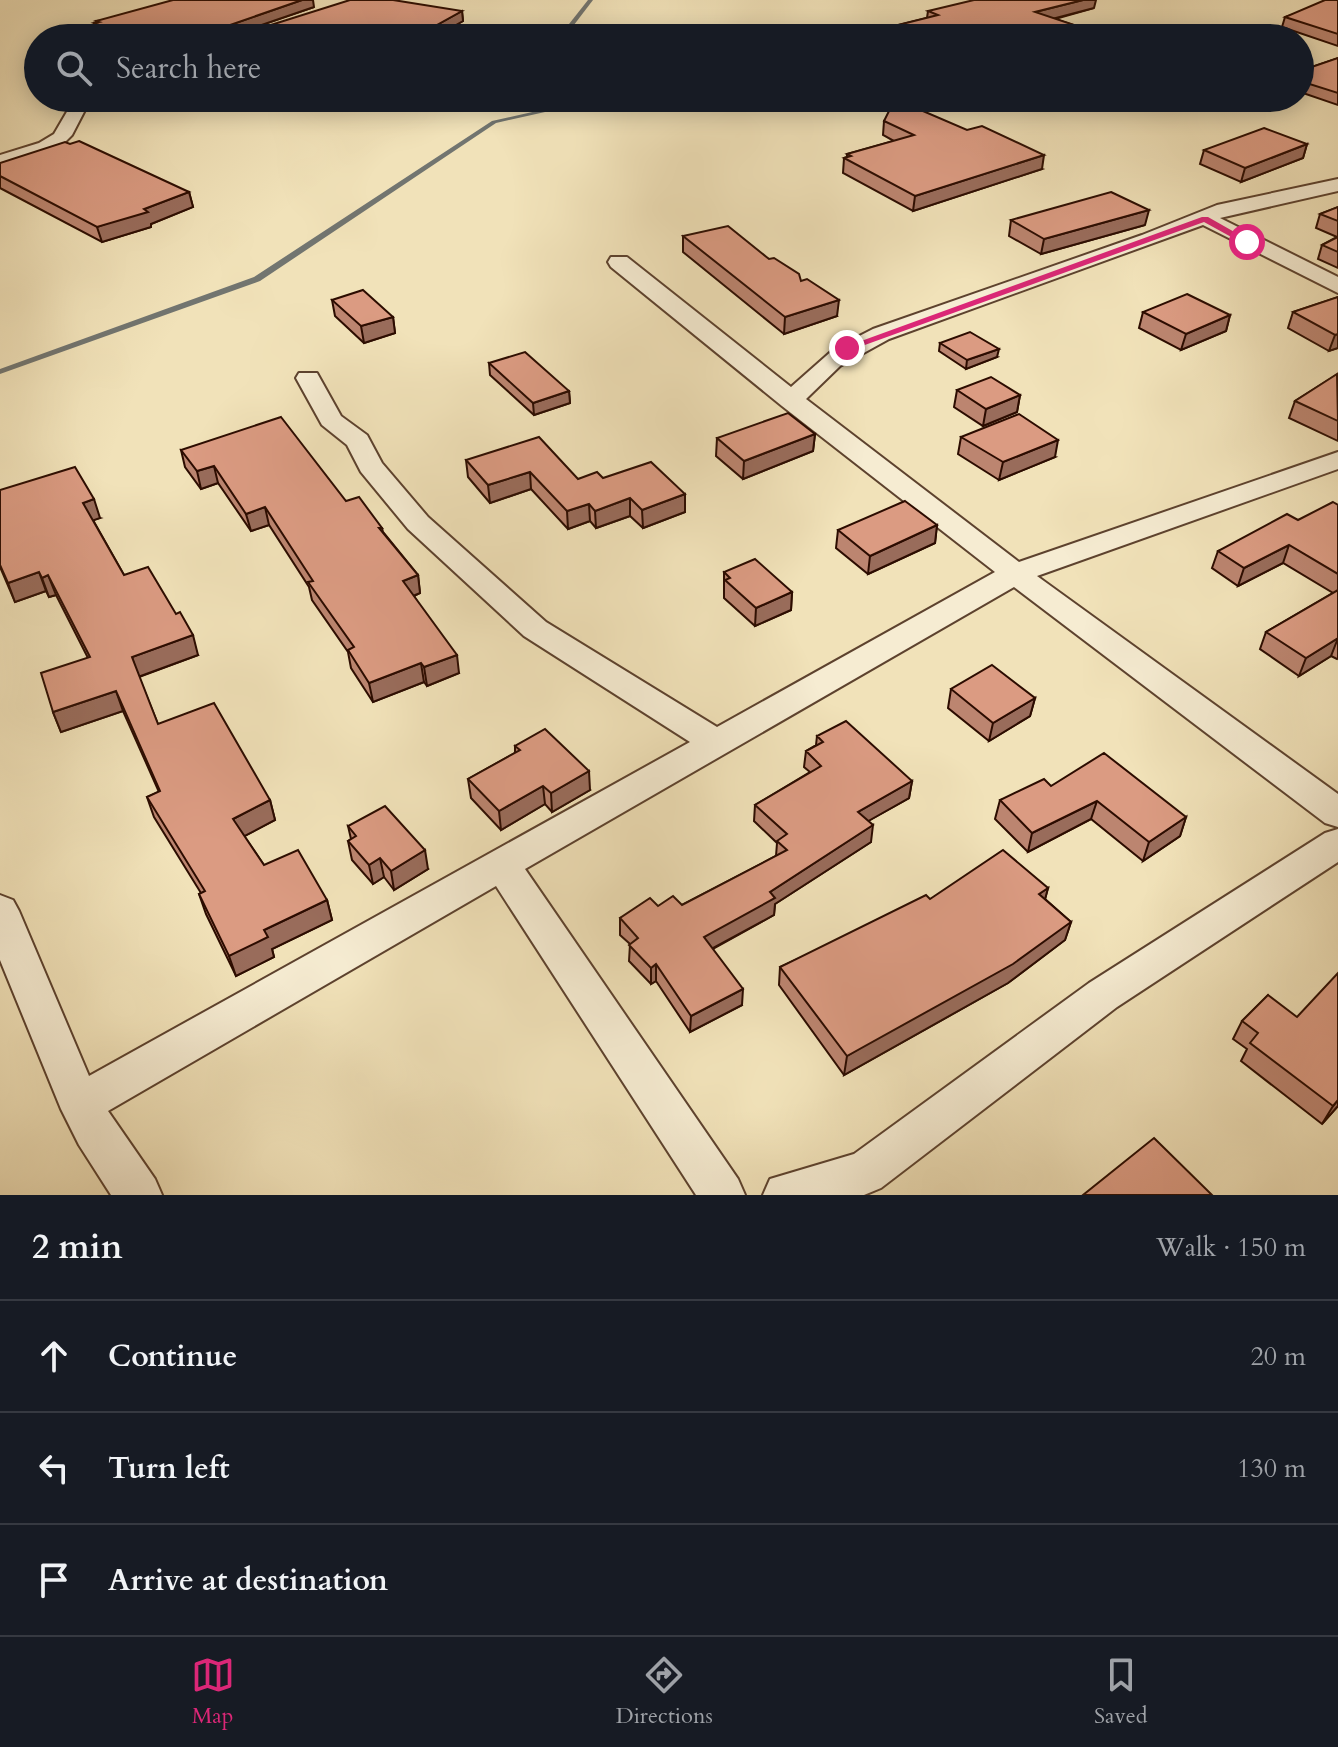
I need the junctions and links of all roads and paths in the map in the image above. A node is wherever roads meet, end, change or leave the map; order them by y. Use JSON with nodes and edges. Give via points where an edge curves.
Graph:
{"nodes":[{"id":1,"x":74,"y":112,"type":"edge"},
{"id":2,"x":0,"y":161,"type":"edge"},
{"id":3,"x":1338,"y":185,"type":"edge"},
{"id":4,"x":1205,"y":218,"type":"junction"},
{"id":5,"x":619,"y":262,"type":"dead end"},
{"id":6,"x":1338,"y":286,"type":"edge"},
{"id":7,"x":308,"y":378,"type":"dead end"},
{"id":8,"x":791,"y":401,"type":"junction"},
{"id":9,"x":1338,"y":460,"type":"edge"},
{"id":10,"x":1016,"y":573,"type":"junction"},
{"id":11,"x":715,"y":742,"type":"junction"},
{"id":12,"x":1338,"y":813,"type":"edge"},
{"id":13,"x":1338,"y":843,"type":"edge"},
{"id":14,"x":501,"y":863,"type":"junction"},
{"id":15,"x":0,"y":911,"type":"edge"},
{"id":16,"x":82,"y":1103,"type":"junction"},
{"id":17,"x":139,"y":1195,"type":"edge"},
{"id":18,"x":722,"y":1195,"type":"edge"},
{"id":19,"x":786,"y":1195,"type":"edge"}],
"edges":[{"from":1,"to":2,"type":"street","via":[[57,140]]},
{"from":3,"to":4,"type":"street","via":[[1248,201]]},
{"from":4,"to":6,"type":"street"},
{"from":4,"to":8,"type":"street","via":[[847,348]]},
{"from":5,"to":8,"type":"street"},
{"from":7,"to":11,"type":"street","via":[[331,420],[358,441],[370,466],[418,523],[535,629]]},
{"from":8,"to":10,"type":"street"},
{"from":9,"to":10,"type":"street"},
{"from":10,"to":11,"type":"street"},
{"from":10,"to":12,"type":"street"},
{"from":11,"to":14,"type":"street"},
{"from":13,"to":19,"type":"street","via":[[1103,995],[865,1173]]},
{"from":14,"to":16,"type":"street"},
{"from":14,"to":18,"type":"street"},
{"from":15,"to":16,"type":"street"},
{"from":16,"to":17,"type":"street","via":[[116,1167]]}]}
